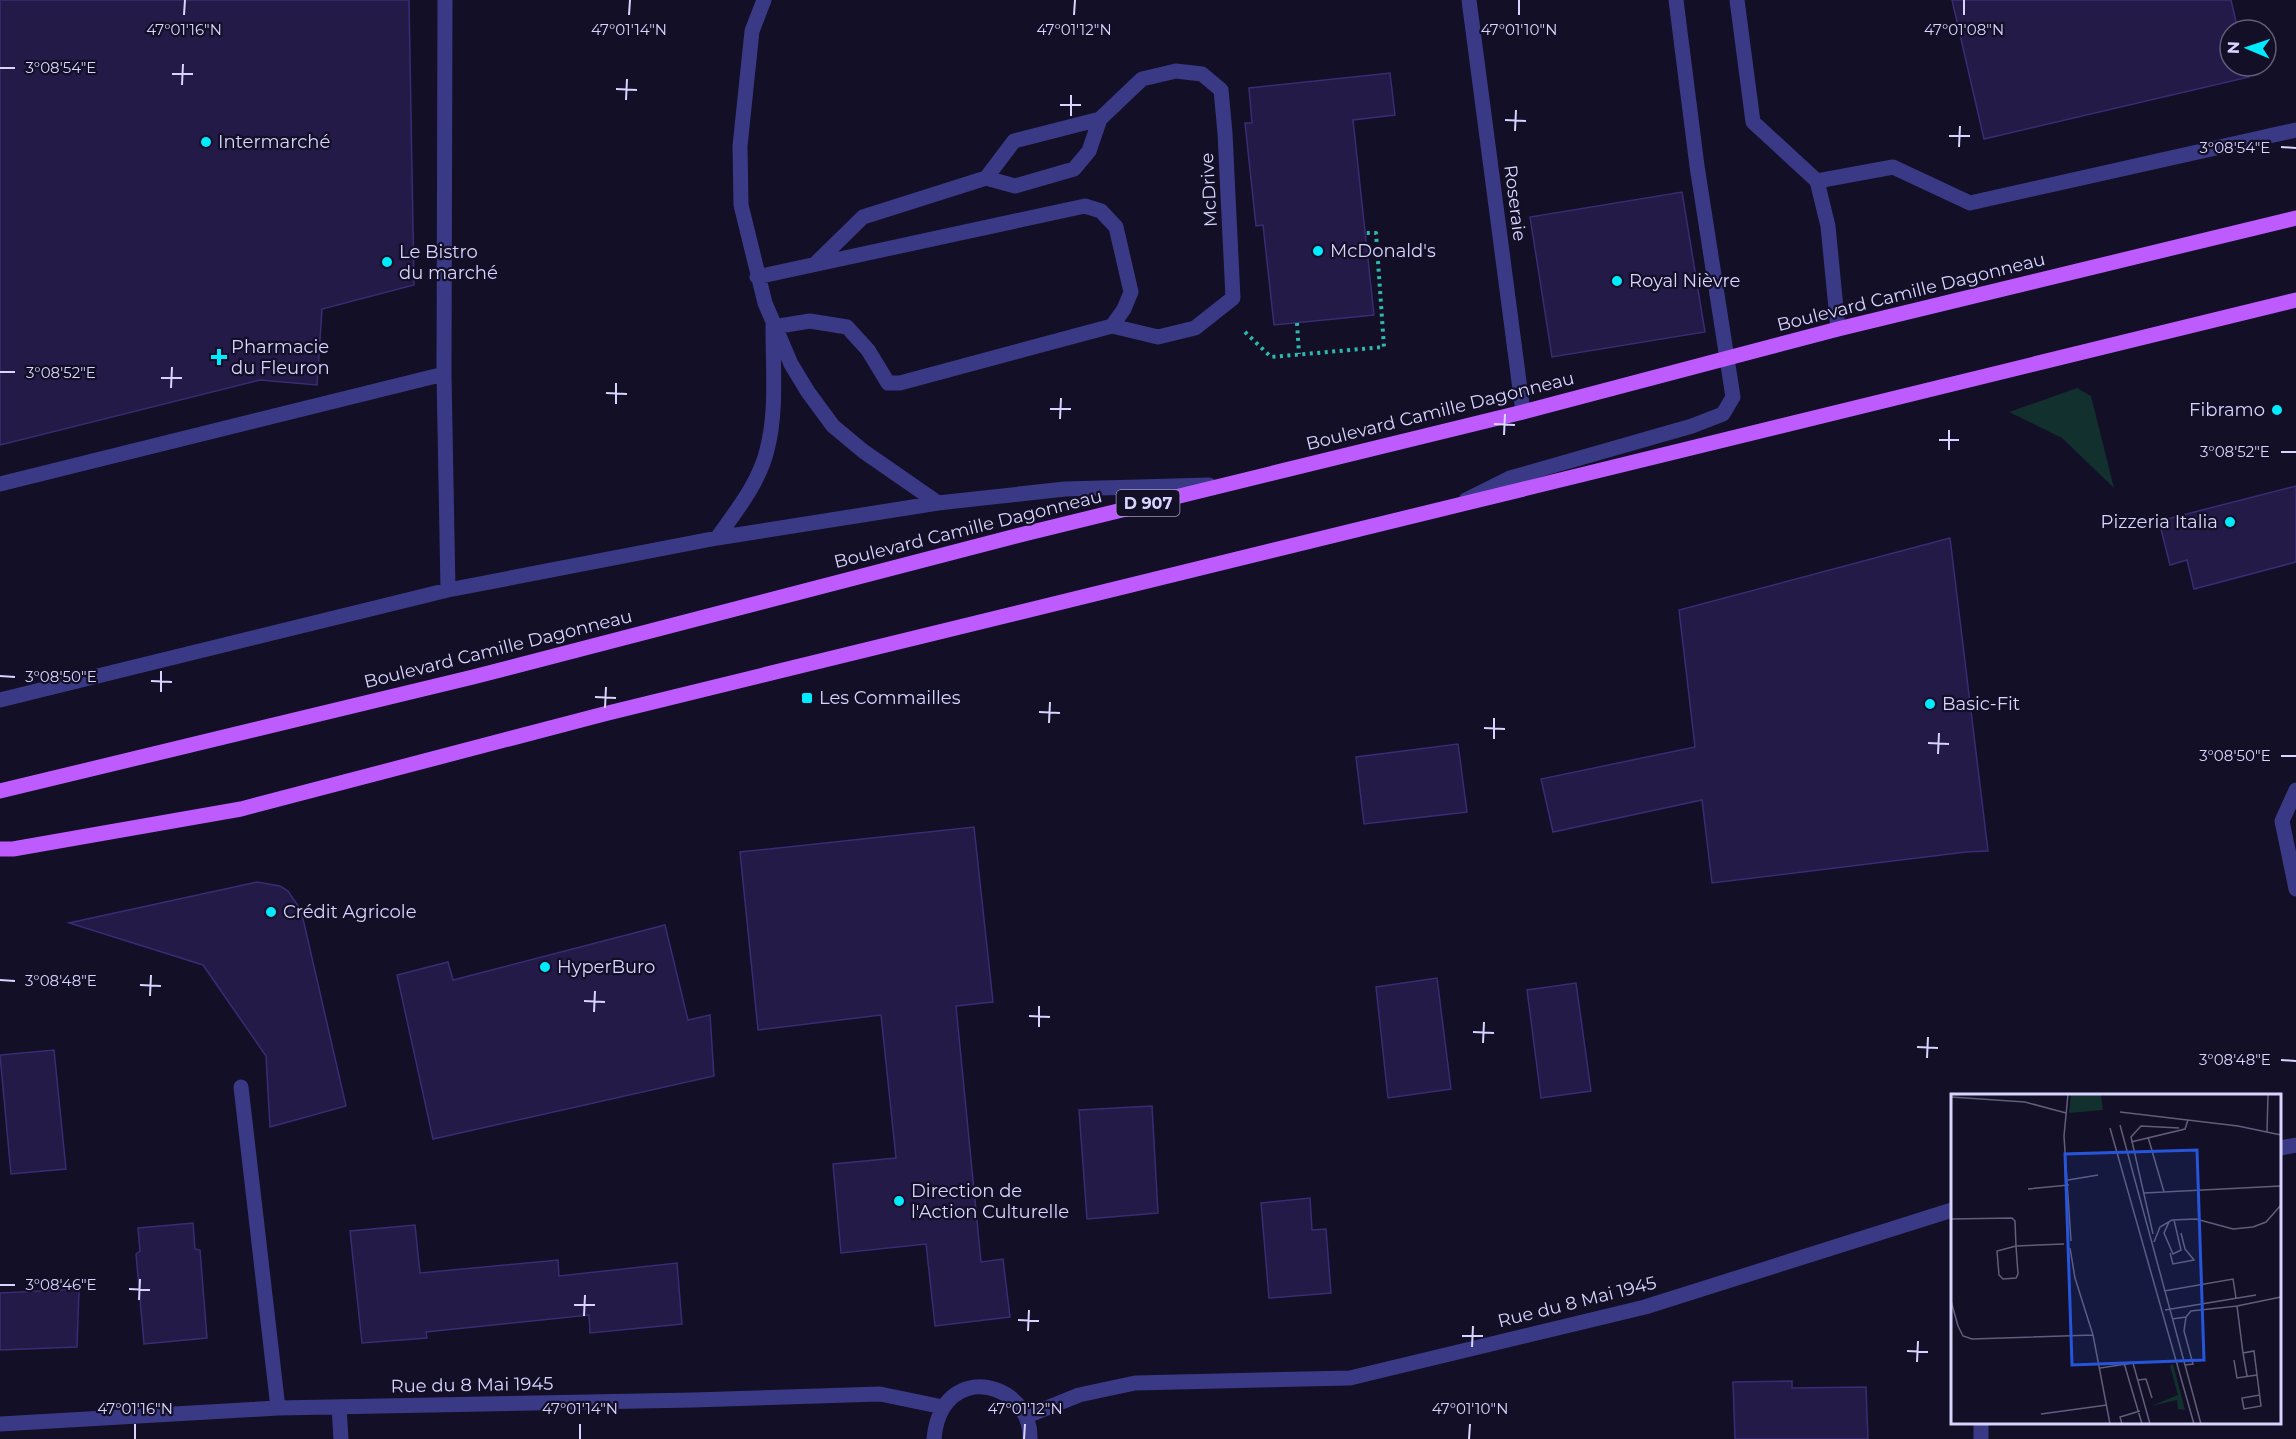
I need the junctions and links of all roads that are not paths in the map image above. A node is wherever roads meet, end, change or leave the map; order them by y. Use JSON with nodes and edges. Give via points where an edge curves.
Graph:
{"nodes":[{"id":1,"x":445,"y":0,"type":"edge"},
{"id":2,"x":764,"y":0,"type":"edge"},
{"id":3,"x":1469,"y":0,"type":"edge"},
{"id":4,"x":1676,"y":0,"type":"edge"},
{"id":5,"x":1737,"y":0,"type":"edge"},
{"id":6,"x":1100,"y":119,"type":"junction"},
{"id":7,"x":2296,"y":130,"type":"edge"},
{"id":8,"x":986,"y":178,"type":"junction"},
{"id":9,"x":1817,"y":181,"type":"junction"},
{"id":10,"x":2296,"y":218,"type":"edge"},
{"id":11,"x":815,"y":264,"type":"junction"},
{"id":12,"x":758,"y":277,"type":"junction"},
{"id":13,"x":2296,"y":300,"type":"edge"},
{"id":14,"x":1112,"y":326,"type":"junction"},
{"id":15,"x":773,"y":327,"type":"junction"},
{"id":16,"x":1838,"y":329,"type":"junction"},
{"id":17,"x":1726,"y":358,"type":"junction"},
{"id":18,"x":444,"y":374,"type":"junction"},
{"id":19,"x":1523,"y":412,"type":"junction"},
{"id":20,"x":0,"y":484,"type":"edge"},
{"id":21,"x":1224,"y":485,"type":"junction"},
{"id":22,"x":938,"y":503,"type":"junction"},
{"id":23,"x":1452,"y":506,"type":"junction"},
{"id":24,"x":717,"y":538,"type":"junction"},
{"id":25,"x":448,"y":590,"type":"junction"},
{"id":26,"x":0,"y":700,"type":"edge"},
{"id":27,"x":2296,"y":790,"type":"edge"},
{"id":28,"x":0,"y":791,"type":"edge"},
{"id":29,"x":0,"y":849,"type":"edge"},
{"id":30,"x":2295,"y":881,"type":"edge"},
{"id":31,"x":241,"y":1087,"type":"dead end"},
{"id":32,"x":2296,"y":1145,"type":"edge"},
{"id":33,"x":2281,"y":1148,"type":"edge"},
{"id":34,"x":1951,"y":1211,"type":"edge"},
{"id":35,"x":339,"y":1407,"type":"junction"},
{"id":36,"x":943,"y":1407,"type":"junction"},
{"id":37,"x":278,"y":1408,"type":"junction"},
{"id":38,"x":1027,"y":1416,"type":"junction"},
{"id":39,"x":0,"y":1424,"type":"edge"},
{"id":40,"x":341,"y":1439,"type":"edge"},
{"id":41,"x":934,"y":1439,"type":"edge"},
{"id":42,"x":1030,"y":1439,"type":"edge"}],
"edges":[{"from":1,"to":18,"type":"street"},
{"from":2,"to":12,"type":"street","via":[[752,31],[740,146],[741,206]]},
{"from":3,"to":19,"type":"street","name":"Roseraie"},
{"from":4,"to":17,"type":"street"},
{"from":5,"to":9,"type":"street","via":[[1753,122]]},
{"from":6,"to":8,"type":"street","name":"McDrive","via":[[1014,141]]},
{"from":6,"to":8,"type":"street","name":"McDrive","via":[[1089,151],[1074,169],[1015,186]]},
{"from":6,"to":14,"type":"street","name":"McDrive","via":[[1142,79],[1176,71],[1202,74],[1221,90],[1233,298],[1194,328],[1158,337]]},
{"from":7,"to":9,"type":"street","via":[[1970,203],[1893,167]]},
{"from":8,"to":11,"type":"street","via":[[863,217]]},
{"from":9,"to":16,"type":"street","via":[[1828,226]]},
{"from":10,"to":16,"type":"main road","name":"Boulevard Camille Dagonneau","number":"D 907"},
{"from":11,"to":12,"type":"street"},
{"from":11,"to":14,"type":"street","via":[[1085,206],[1101,211],[1116,227],[1131,292]]},
{"from":12,"to":15,"type":"street"},
{"from":13,"to":23,"type":"main road"},
{"from":14,"to":15,"type":"street","via":[[900,383],[888,382],[868,350],[847,327],[810,321]]},
{"from":15,"to":22,"type":"street","via":[[791,364],[833,426]]},
{"from":15,"to":24,"type":"street","via":[[772,424],[767,451],[744,500]]},
{"from":16,"to":17,"type":"main road","name":"Boulevard Camille Dagonneau","number":"D 907"},
{"from":17,"to":19,"type":"main road","name":"Boulevard Camille Dagonneau","number":"D 907"},
{"from":17,"to":23,"type":"street","via":[[1733,397],[1723,414],[1510,478]]},
{"from":18,"to":20,"type":"street"},
{"from":18,"to":25,"type":"street"},
{"from":19,"to":21,"type":"main road","name":"Boulevard Camille Dagonneau","number":"D 907"},
{"from":21,"to":22,"type":"street","via":[[1065,489]]},
{"from":21,"to":28,"type":"main road","name":"Boulevard Camille Dagonneau","number":"D 907","via":[[1028,532],[473,677]]},
{"from":22,"to":24,"type":"street"},
{"from":23,"to":29,"type":"main road","via":[[627,708],[241,809]]},
{"from":24,"to":25,"type":"street"},
{"from":25,"to":26,"type":"street"},
{"from":27,"to":30,"type":"street","via":[[2282,821]]},
{"from":31,"to":37,"type":"street"},
{"from":32,"to":33,"type":"street"},
{"from":34,"to":38,"type":"street","name":"Rue du 8 Mai 1945","via":[[1645,1306],[1350,1378],[1135,1383],[1079,1395]]},
{"from":35,"to":36,"type":"street","name":"Rue du 8 Mai 1945","via":[[880,1394]]},
{"from":35,"to":37,"type":"street","name":"Rue du 8 Mai 1945"},
{"from":35,"to":40,"type":"street"},
{"from":36,"to":38,"type":"street","via":[[966,1390],[987,1388],[1008,1394]]},
{"from":36,"to":41,"type":"street"},
{"from":37,"to":39,"type":"street","name":"Rue du 8 Mai 1945"},
{"from":38,"to":42,"type":"street"}]}
